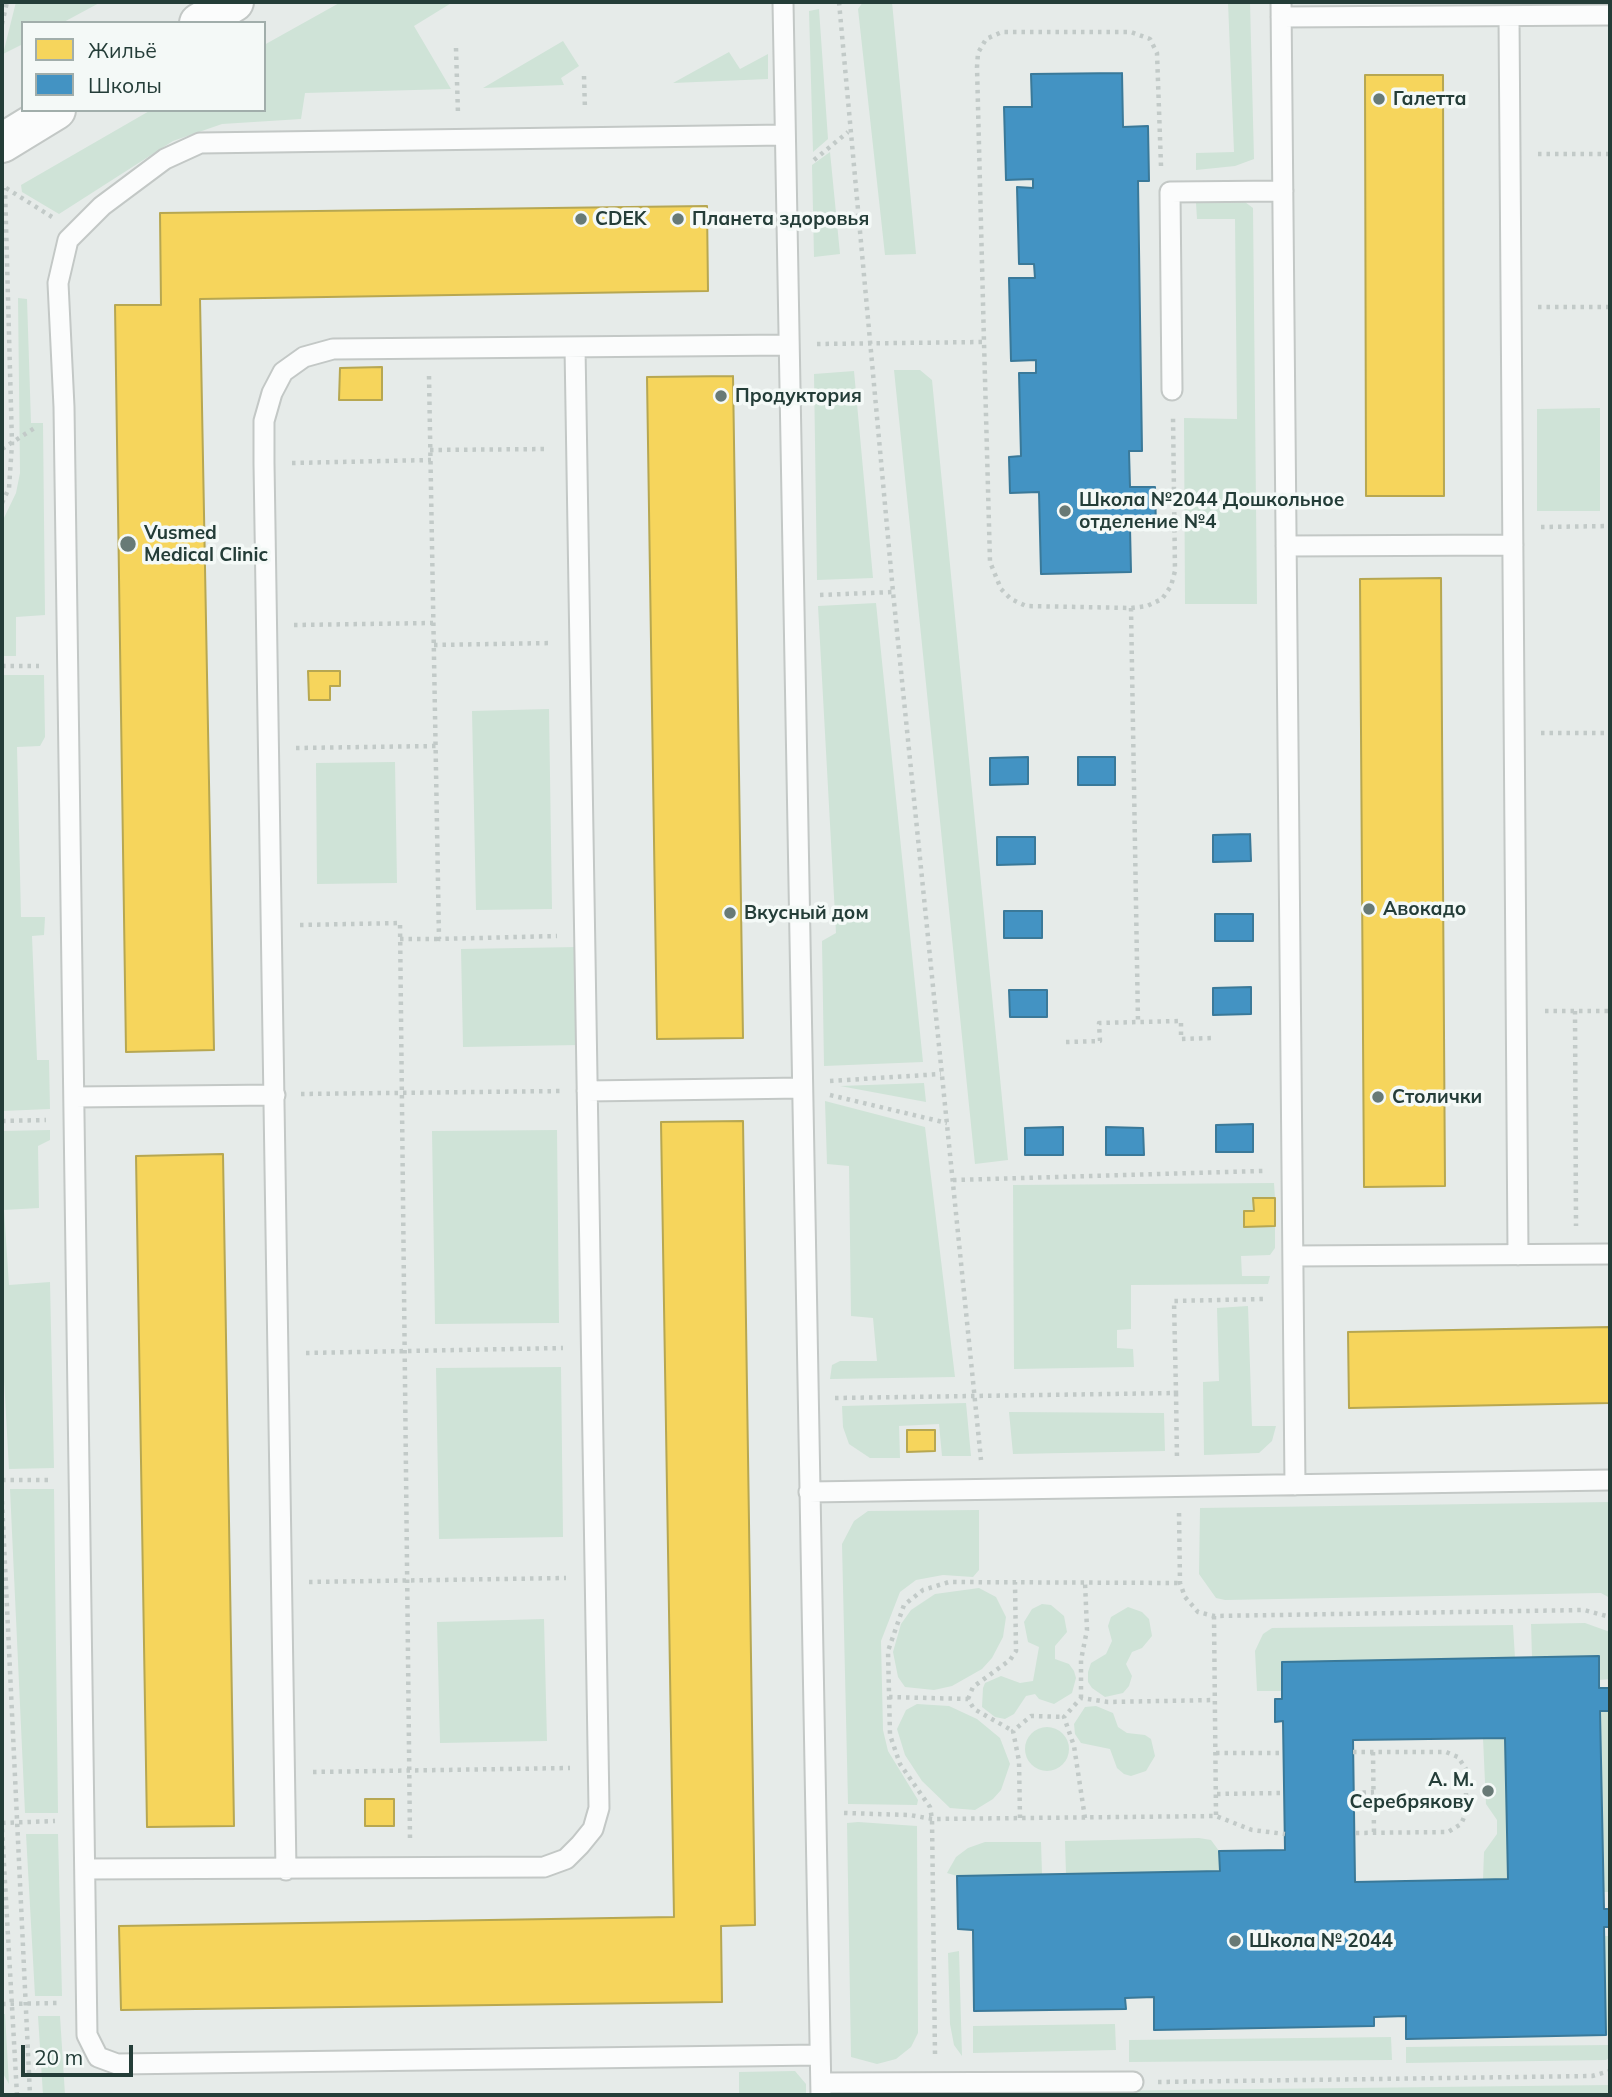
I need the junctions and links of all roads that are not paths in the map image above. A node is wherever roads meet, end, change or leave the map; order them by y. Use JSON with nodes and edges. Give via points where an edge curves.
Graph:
{"nodes":[{"id":1,"x":234,"y":2,"type":"edge"},
{"id":2,"x":783,"y":2,"type":"edge"},
{"id":3,"x":1281,"y":9,"type":"edge"},
{"id":4,"x":1610,"y":15,"type":"edge"},
{"id":5,"x":1509,"y":16,"type":"junction"},
{"id":6,"x":202,"y":21,"type":"edge"},
{"id":7,"x":53,"y":112,"type":"edge"},
{"id":8,"x":785,"y":135,"type":"junction"},
{"id":9,"x":2,"y":143,"type":"edge"},
{"id":10,"x":1283,"y":191,"type":"junction"},
{"id":11,"x":788,"y":345,"type":"junction"},
{"id":12,"x":575,"y":347,"type":"junction"},
{"id":13,"x":1172,"y":390,"type":"road end"},
{"id":14,"x":1513,"y":536,"type":"junction"},
{"id":15,"x":1286,"y":546,"type":"junction"},
{"id":16,"x":802,"y":1088,"type":"junction"},
{"id":17,"x":587,"y":1091,"type":"junction"},
{"id":18,"x":275,"y":1095,"type":"junction"},
{"id":19,"x":74,"y":1097,"type":"junction"},
{"id":20,"x":1610,"y":1254,"type":"edge"},
{"id":21,"x":1518,"y":1255,"type":"junction"},
{"id":22,"x":1293,"y":1256,"type":"junction"},
{"id":23,"x":1610,"y":1480,"type":"edge"},
{"id":24,"x":1295,"y":1485,"type":"junction"},
{"id":25,"x":809,"y":1492,"type":"junction"},
{"id":26,"x":85,"y":1869,"type":"junction"},
{"id":27,"x":286,"y":1870,"type":"junction"},
{"id":28,"x":820,"y":2055,"type":"junction"},
{"id":29,"x":1133,"y":2082,"type":"road end"},
{"id":30,"x":821,"y":2089,"type":"edge"}],
"edges":[{"from":1,"to":6,"type":"street"},
{"from":2,"to":8,"type":"lane"},
{"from":3,"to":5,"type":"lane"},
{"from":3,"to":10,"type":"lane"},
{"from":4,"to":5,"type":"lane"},
{"from":5,"to":14,"type":"lane"},
{"from":7,"to":9,"type":"street"},
{"from":8,"to":11,"type":"lane"},
{"from":8,"to":19,"type":"lane","via":[[200,143],[165,159],[74,231],[62,257],[58,283],[64,407]]},
{"from":10,"to":13,"type":"lane","via":[[1170,192]]},
{"from":10,"to":15,"type":"lane"},
{"from":11,"to":12,"type":"lane"},
{"from":11,"to":16,"type":"lane"},
{"from":12,"to":17,"type":"lane"},
{"from":12,"to":18,"type":"lane","via":[[333,349],[304,357],[283,372],[272,393],[264,421],[264,463]]},
{"from":14,"to":15,"type":"lane"},
{"from":14,"to":21,"type":"lane"},
{"from":15,"to":22,"type":"lane"},
{"from":16,"to":17,"type":"lane"},
{"from":16,"to":25,"type":"lane"},
{"from":17,"to":27,"type":"lane","via":[[599,1767],[599,1808],[593,1829],[566,1859],[544,1867]]},
{"from":18,"to":19,"type":"lane"},
{"from":18,"to":27,"type":"lane"},
{"from":19,"to":26,"type":"lane"},
{"from":20,"to":21,"type":"lane"},
{"from":21,"to":22,"type":"lane"},
{"from":22,"to":24,"type":"lane"},
{"from":23,"to":24,"type":"lane"},
{"from":24,"to":25,"type":"lane"},
{"from":25,"to":28,"type":"lane"},
{"from":26,"to":27,"type":"lane"},
{"from":26,"to":28,"type":"lane","via":[[87,2035],[98,2057],[117,2064]]},
{"from":28,"to":30,"type":"lane"},
{"from":29,"to":30,"type":"lane"}]}
